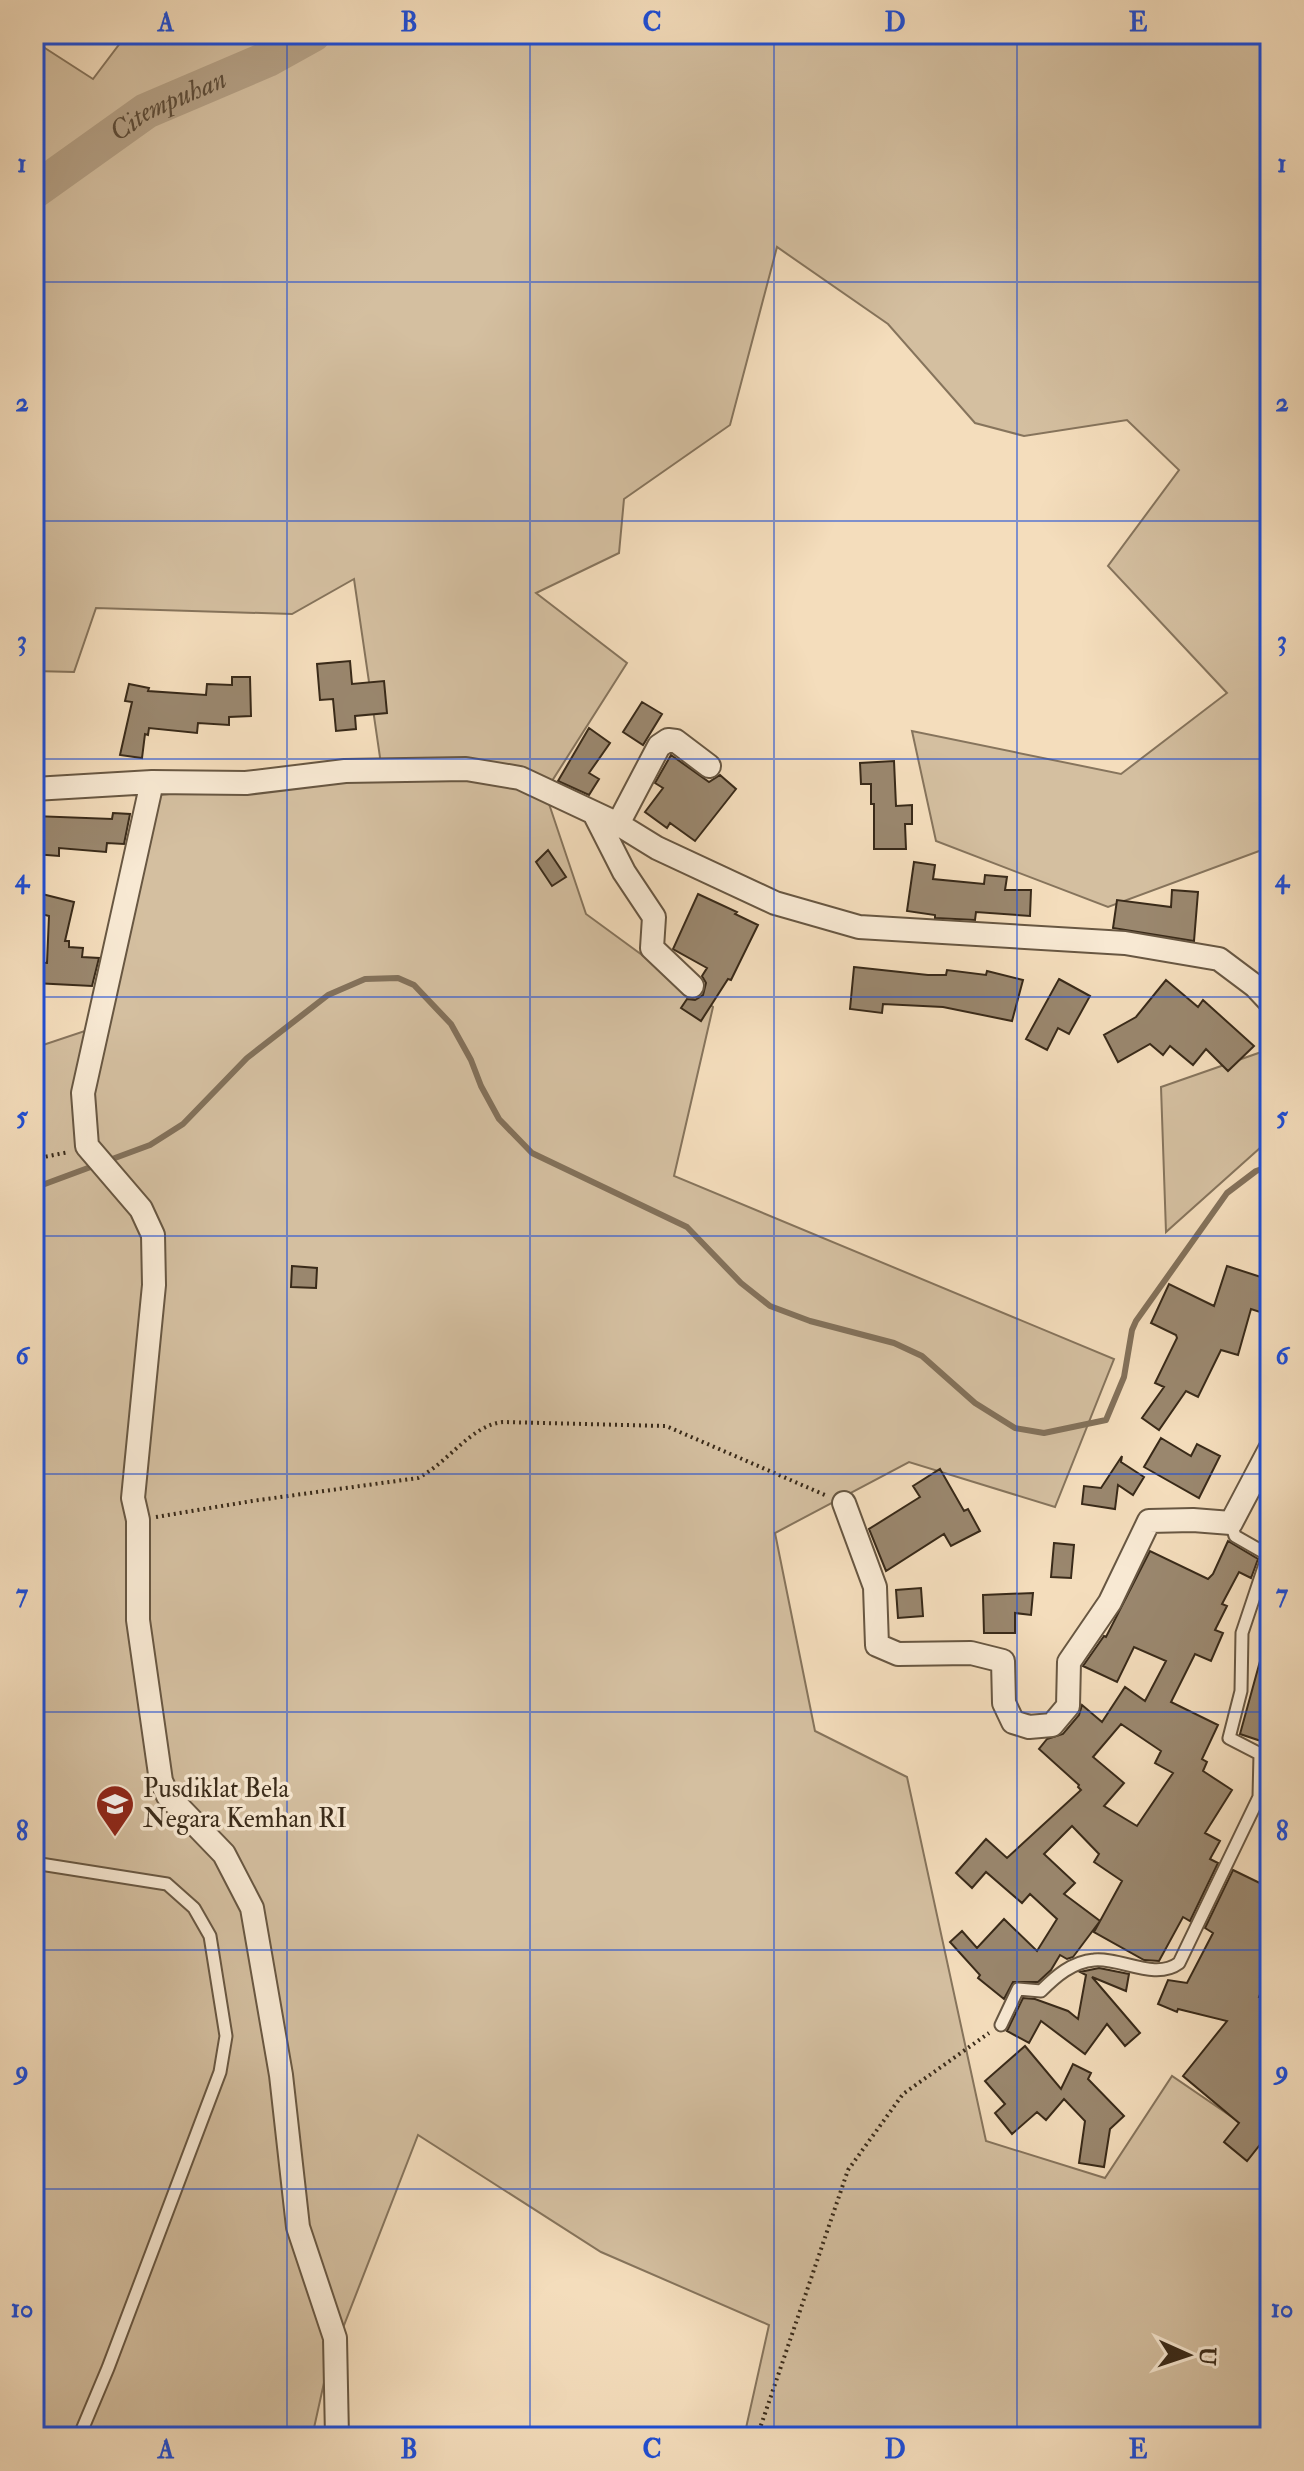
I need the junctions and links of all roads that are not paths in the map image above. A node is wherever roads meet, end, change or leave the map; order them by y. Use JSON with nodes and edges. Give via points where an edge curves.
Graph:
{"nodes":[{"id":1,"x":709,"y":766,"type":"dead end"},
{"id":2,"x":152,"y":782,"type":"junction"},
{"id":3,"x":34,"y":789,"type":"edge"},
{"id":4,"x":594,"y":813,"type":"junction"},
{"id":5,"x":618,"y":824,"type":"junction"},
{"id":6,"x":692,"y":986,"type":"dead end"},
{"id":7,"x":1270,"y":1002,"type":"edge"},
{"id":8,"x":1270,"y":1449,"type":"edge"},
{"id":9,"x":844,"y":1503,"type":"road end"},
{"id":10,"x":1231,"y":1523,"type":"junction"},
{"id":11,"x":1269,"y":1556,"type":"edge"},
{"id":12,"x":34,"y":1863,"type":"edge"},
{"id":13,"x":1001,"y":2025,"type":"road end"},
{"id":14,"x":79,"y":2437,"type":"edge"},
{"id":15,"x":337,"y":2437,"type":"edge"}],
"edges":[{"from":1,"to":5,"type":"street","via":[[668,740],[659,746]]},
{"from":2,"to":3,"type":"street"},
{"from":2,"to":4,"type":"street","via":[[246,783],[345,771],[466,769],[520,778]]},
{"from":2,"to":15,"type":"street","via":[[83,1093],[87,1146],[141,1209],[153,1235],[154,1285],[133,1498],[138,1520],[138,1620],[161,1781],[168,1796],[224,1854],[252,1908],[281,2075],[298,2227],[335,2338]]},
{"from":4,"to":5,"type":"street"},
{"from":4,"to":6,"type":"street","via":[[654,917],[652,948]]},
{"from":5,"to":7,"type":"street","via":[[775,903],[859,927],[1125,943],[1219,959]]},
{"from":8,"to":10,"type":"street"},
{"from":9,"to":10,"type":"street","via":[[875,1587],[877,1645],[898,1654],[971,1653],[1003,1661],[1004,1703],[1013,1722],[1029,1727],[1052,1725],[1068,1706],[1069,1662],[1110,1602],[1149,1521]]},
{"from":10,"to":11,"type":"lane","via":[[1235,1536]]},
{"from":11,"to":13,"type":"lane","via":[[1242,1633],[1241,1691],[1229,1738],[1260,1754],[1259,1797],[1179,1963],[1160,1970],[1094,1960],[1079,1965],[1060,1972],[1041,1991],[1018,1989]]},
{"from":12,"to":14,"type":"lane","via":[[167,1884],[194,1908],[210,1936],[226,2036],[220,2072]]}]}
